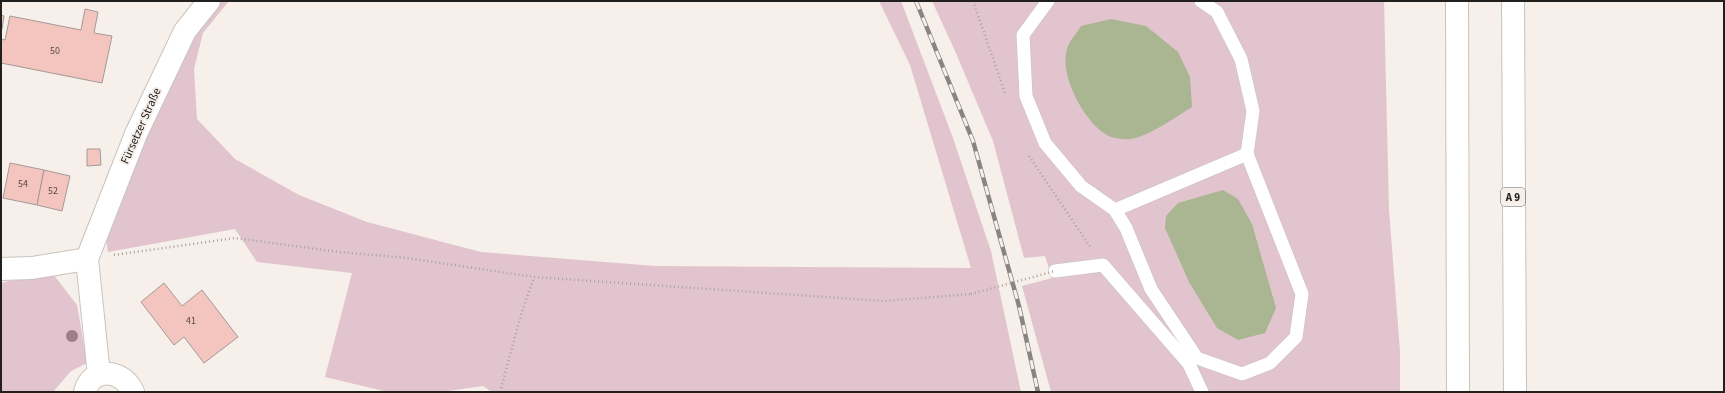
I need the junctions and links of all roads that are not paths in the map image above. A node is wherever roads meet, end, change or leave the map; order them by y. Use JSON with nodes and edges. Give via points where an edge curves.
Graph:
{"nodes":[{"id":1,"x":209,"y":1,"type":"edge"},
{"id":2,"x":1048,"y":1,"type":"edge"},
{"id":3,"x":1201,"y":1,"type":"edge"},
{"id":4,"x":1457,"y":1,"type":"edge"},
{"id":5,"x":1513,"y":1,"type":"edge"},
{"id":6,"x":1247,"y":154,"type":"junction"},
{"id":7,"x":1115,"y":210,"type":"junction"},
{"id":8,"x":87,"y":259,"type":"junction"},
{"id":9,"x":1,"y":269,"type":"edge"},
{"id":10,"x":1055,"y":271,"type":"road end"},
{"id":11,"x":1193,"y":361,"type":"junction"},
{"id":12,"x":99,"y":375,"type":"junction"},
{"id":13,"x":85,"y":392,"type":"edge"},
{"id":14,"x":133,"y":392,"type":"edge"},
{"id":15,"x":1202,"y":392,"type":"edge"},
{"id":16,"x":1458,"y":392,"type":"edge"},
{"id":17,"x":1515,"y":392,"type":"edge"}],
"edges":[{"from":1,"to":8,"type":"main road","name":"Fürsetzer Straße","via":[[185,31],[136,134]]},
{"from":2,"to":7,"type":"lane","via":[[1023,36],[1026,96],[1045,143],[1081,186]]},
{"from":3,"to":6,"type":"lane","via":[[1217,12],[1241,59],[1253,111]]},
{"from":4,"to":16,"type":"main road"},
{"from":5,"to":17,"type":"main road","number":"A 9"},
{"from":6,"to":7,"type":"lane"},
{"from":6,"to":11,"type":"lane","via":[[1302,294],[1296,337],[1270,363],[1242,374]]},
{"from":7,"to":11,"type":"lane","via":[[1126,228],[1151,290]]},
{"from":8,"to":9,"type":"main road","via":[[32,268]]},
{"from":8,"to":12,"type":"main road","name":"Fürsetzer Straße"},
{"from":10,"to":11,"type":"lane","via":[[1103,265]]},
{"from":11,"to":15,"type":"lane"},
{"from":12,"to":13,"type":"main road","via":[[91,381]]},
{"from":12,"to":14,"type":"main road","via":[[108,373],[120,376]]}]}
